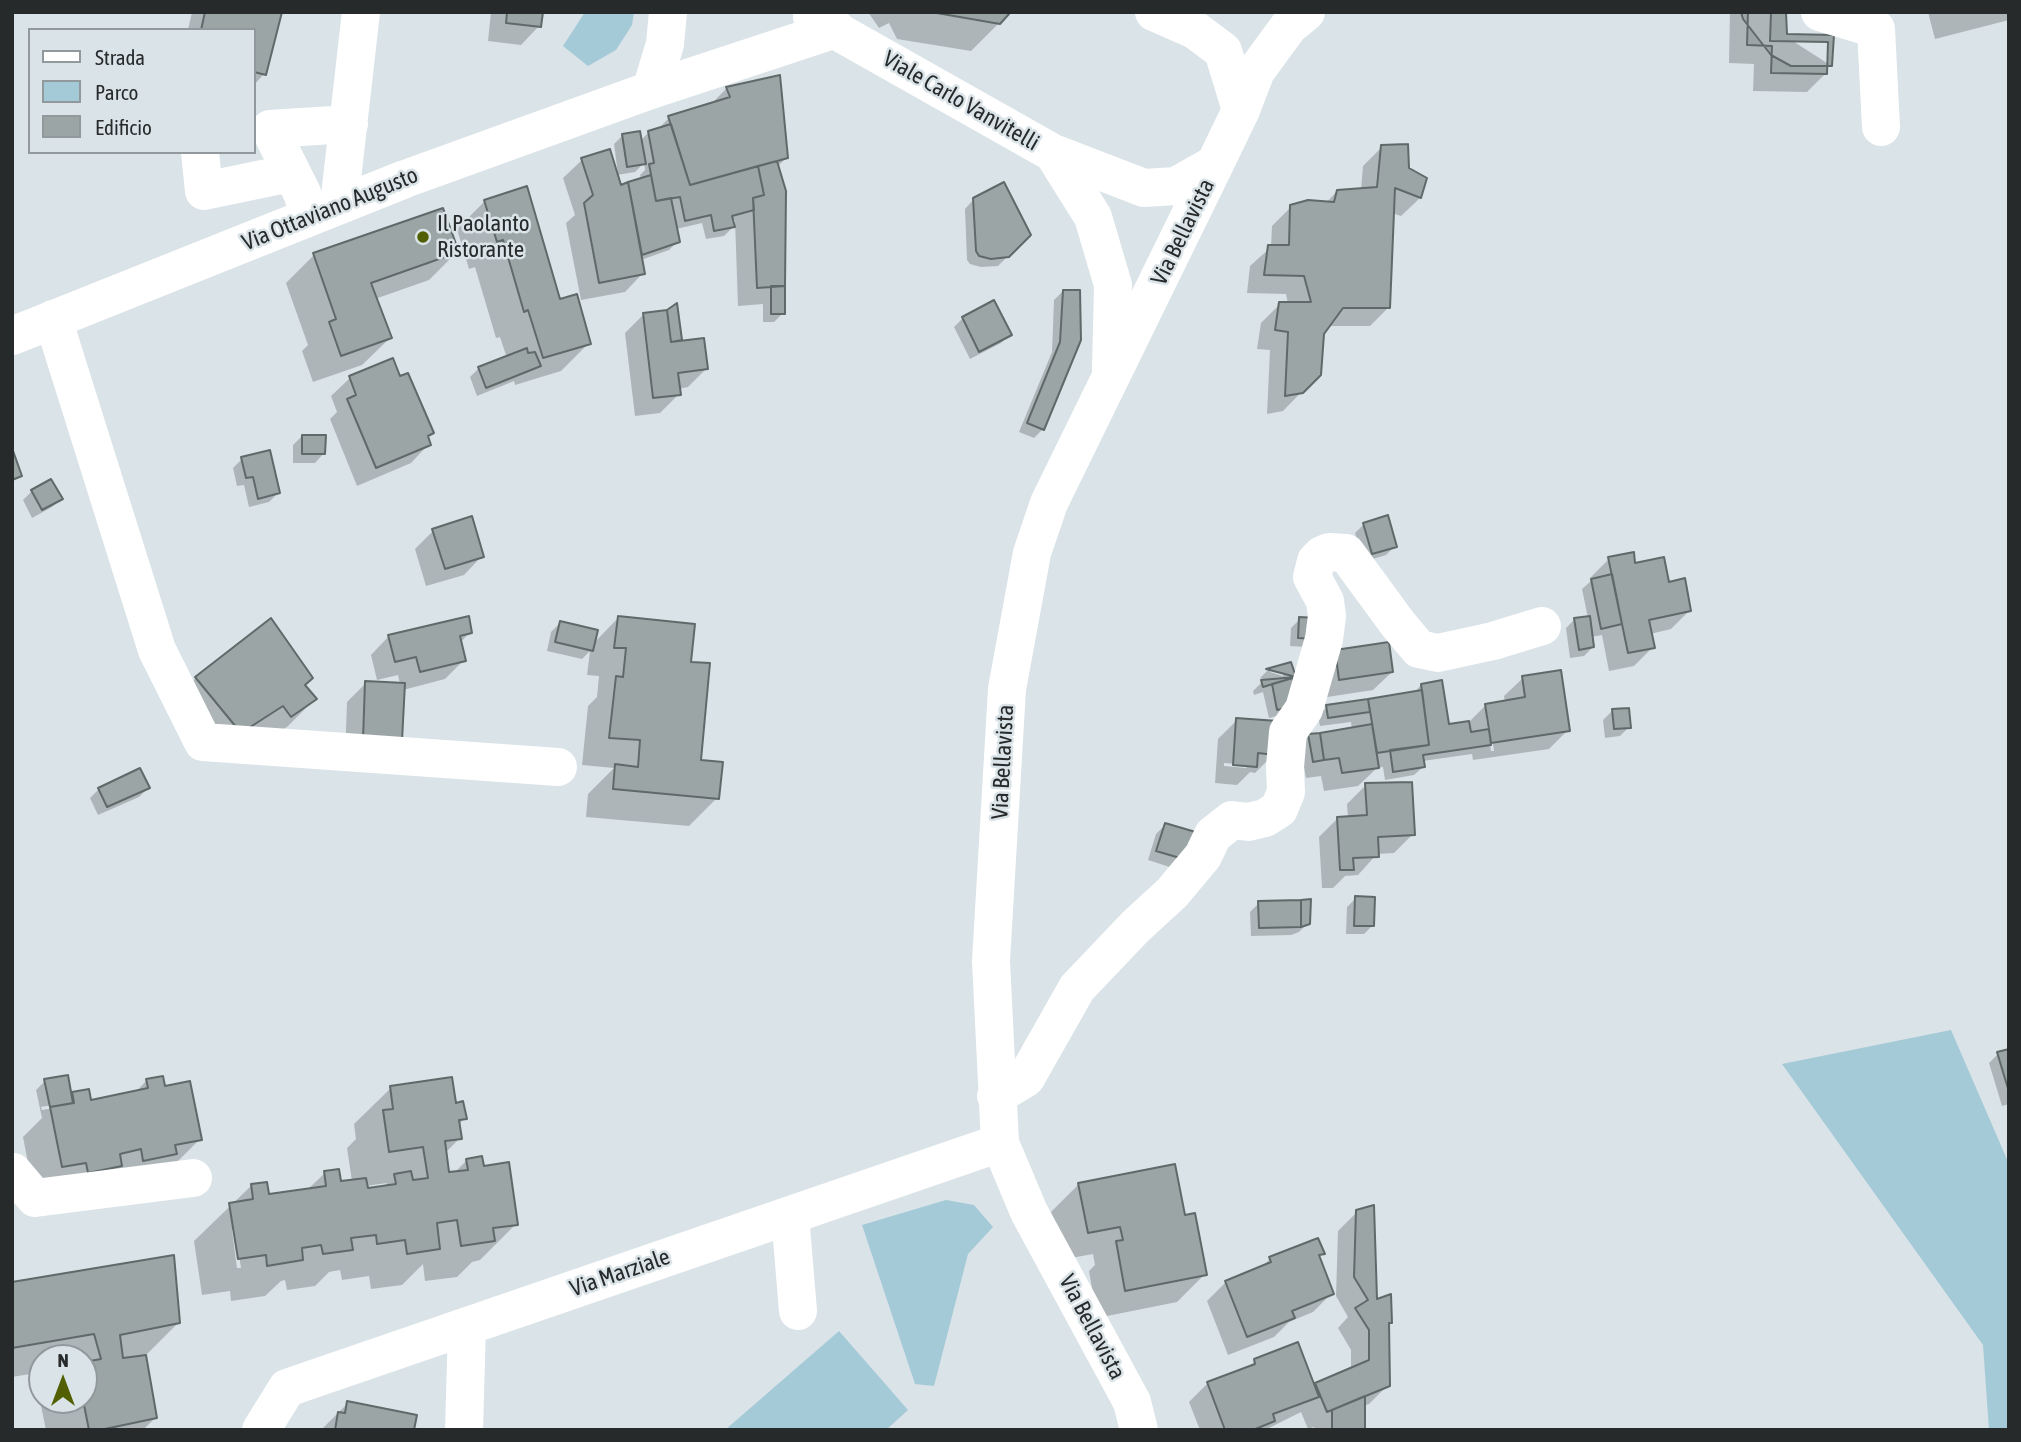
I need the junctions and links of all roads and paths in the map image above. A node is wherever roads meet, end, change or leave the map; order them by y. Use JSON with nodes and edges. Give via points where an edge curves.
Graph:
{"nodes":[{"id":1,"x":361,"y":12,"type":"edge"},
{"id":2,"x":668,"y":12,"type":"edge"},
{"id":3,"x":1154,"y":12,"type":"edge"},
{"id":4,"x":1306,"y":12,"type":"edge"},
{"id":5,"x":1820,"y":12,"type":"edge"},
{"id":6,"x":819,"y":21,"type":"edge"},
{"id":7,"x":650,"y":90,"type":"junction"},
{"id":8,"x":1241,"y":110,"type":"junction"},
{"id":9,"x":349,"y":124,"type":"junction"},
{"id":10,"x":1881,"y":127,"type":"dead end"},
{"id":11,"x":262,"y":129,"type":"edge"},
{"id":12,"x":1053,"y":153,"type":"junction"},
{"id":13,"x":200,"y":154,"type":"edge"},
{"id":14,"x":1215,"y":164,"type":"junction"},
{"id":15,"x":292,"y":173,"type":"junction"},
{"id":16,"x":324,"y":211,"type":"junction"},
{"id":17,"x":53,"y":319,"type":"junction"},
{"id":18,"x":12,"y":336,"type":"edge"},
{"id":19,"x":1111,"y":381,"type":"junction"},
{"id":20,"x":1542,"y":626,"type":"dead end"},
{"id":21,"x":558,"y":766,"type":"dead end"},
{"id":22,"x":996,"y":1096,"type":"junction"},
{"id":23,"x":1000,"y":1143,"type":"junction"},
{"id":24,"x":12,"y":1164,"type":"edge"},
{"id":25,"x":13,"y":1173,"type":"edge"},
{"id":26,"x":193,"y":1178,"type":"dead end"},
{"id":27,"x":790,"y":1215,"type":"junction"},
{"id":28,"x":798,"y":1311,"type":"dead end"},
{"id":29,"x":467,"y":1326,"type":"junction"},
{"id":30,"x":261,"y":1430,"type":"edge"},
{"id":31,"x":464,"y":1430,"type":"edge"},
{"id":32,"x":1139,"y":1430,"type":"edge"}],
"edges":[{"from":1,"to":9,"type":"street"},
{"from":2,"to":7,"type":"street","via":[[665,44]]},
{"from":3,"to":8,"type":"street","via":[[1195,30],[1223,51]]},
{"from":4,"to":8,"type":"street","name":"Via Bellavista","via":[[1289,26],[1256,71]]},
{"from":5,"to":10,"type":"street","via":[[1876,29]]},
{"from":6,"to":7,"type":"street","name":"Via Ottaviano Augusto","via":[[776,47]]},
{"from":6,"to":12,"type":"street","name":"Viale Carlo Vanvitelli"},
{"from":7,"to":16,"type":"street","name":"Via Ottaviano Augusto"},
{"from":8,"to":14,"type":"street","name":"Via Bellavista"},
{"from":9,"to":11,"type":"street"},
{"from":9,"to":16,"type":"street"},
{"from":11,"to":15,"type":"street"},
{"from":12,"to":14,"type":"street","via":[[1144,188],[1176,187]]},
{"from":12,"to":19,"type":"street","name":"Viale Carlo Vanvitelli","via":[[1093,217],[1113,285]]},
{"from":13,"to":15,"type":"street","via":[[204,191]]},
{"from":14,"to":19,"type":"street","name":"Via Bellavista"},
{"from":15,"to":16,"type":"street"},
{"from":16,"to":17,"type":"street","name":"Via Ottaviano Augusto"},
{"from":17,"to":18,"type":"street","name":"Via Ottaviano Augusto"},
{"from":17,"to":21,"type":"street","via":[[157,650],[203,742]]},
{"from":19,"to":22,"type":"street","name":"Via Bellavista","via":[[1049,503],[1032,554],[1007,689],[991,961]]},
{"from":20,"to":22,"type":"street","via":[[1438,653],[1419,649],[1346,553],[1322,555],[1312,577],[1325,601],[1324,639],[1304,709],[1288,732],[1286,792],[1279,809],[1248,822],[1231,820],[1213,835],[1203,856],[1172,894],[1077,988],[1026,1078]]},
{"from":22,"to":23,"type":"street","name":"Via Bellavista"},
{"from":23,"to":27,"type":"street","name":"Via Marziale"},
{"from":23,"to":32,"type":"street","name":"Via Bellavista","via":[[1029,1212],[1132,1402]]},
{"from":24,"to":25,"type":"street"},
{"from":25,"to":26,"type":"street","via":[[35,1198]]},
{"from":27,"to":28,"type":"street"},
{"from":27,"to":29,"type":"street","name":"Via Marziale"},
{"from":29,"to":30,"type":"street","name":"Via Marziale","via":[[287,1388]]},
{"from":29,"to":31,"type":"street"}]}
